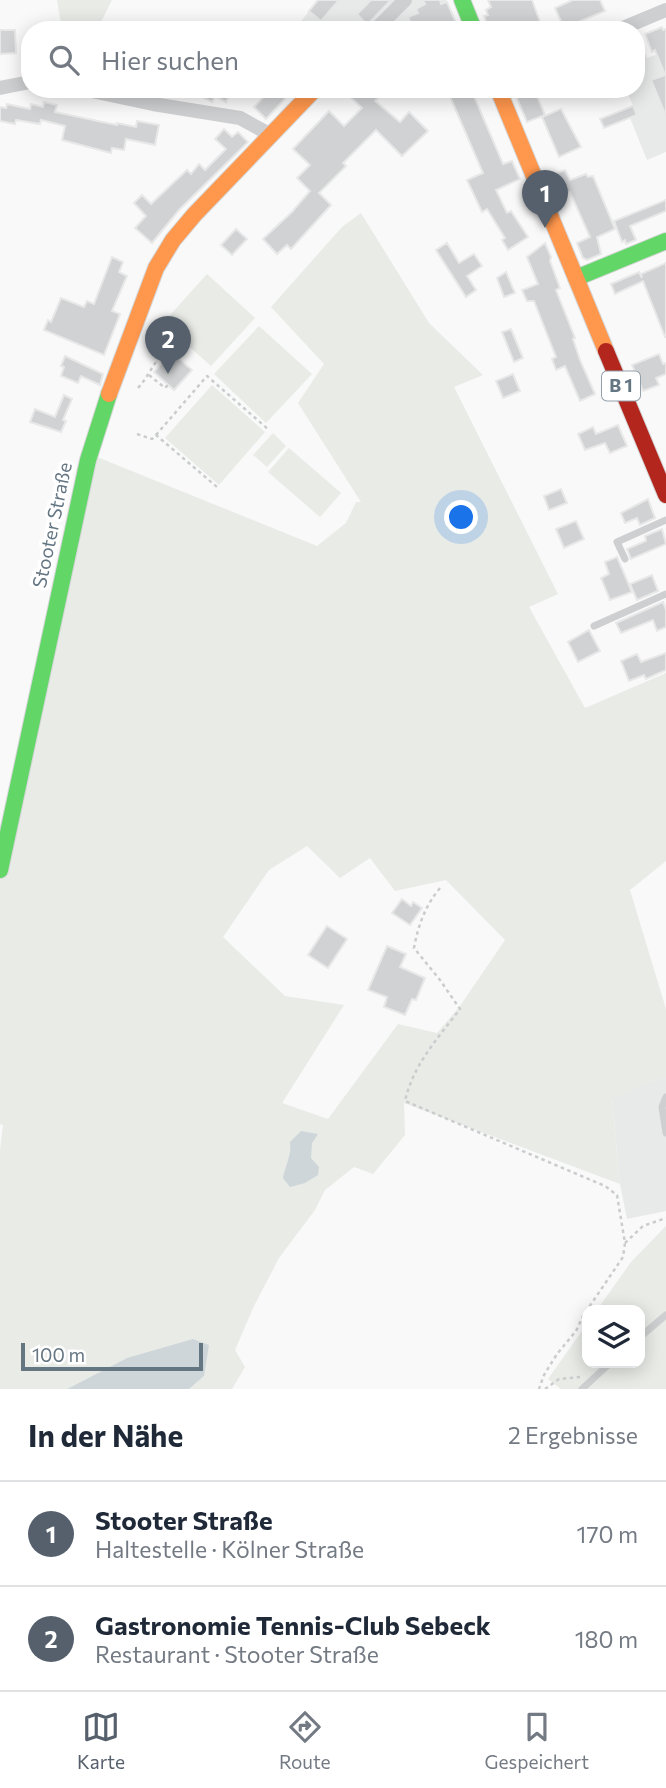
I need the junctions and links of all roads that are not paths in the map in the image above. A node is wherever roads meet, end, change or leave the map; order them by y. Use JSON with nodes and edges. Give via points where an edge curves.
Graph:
{"nodes":[{"id":1,"x":405,"y":0,"type":"edge"},
{"id":2,"x":461,"y":0,"type":"edge"},
{"id":3,"x":666,"y":10,"type":"edge"},
{"id":4,"x":384,"y":21,"type":"edge"},
{"id":5,"x":470,"y":21,"type":"edge"},
{"id":6,"x":640,"y":21,"type":"edge"},
{"id":7,"x":21,"y":84,"type":"edge"},
{"id":8,"x":0,"y":88,"type":"edge"},
{"id":9,"x":125,"y":98,"type":"edge"},
{"id":10,"x":306,"y":98,"type":"edge"},
{"id":11,"x":502,"y":98,"type":"edge"},
{"id":12,"x":271,"y":135,"type":"junction"},
{"id":13,"x":666,"y":242,"type":"edge"},
{"id":14,"x":576,"y":278,"type":"junction"},
{"id":15,"x":666,"y":495,"type":"edge"},
{"id":16,"x":666,"y":520,"type":"edge"},
{"id":17,"x":625,"y":559,"type":"dead end"},
{"id":18,"x":666,"y":594,"type":"edge"},
{"id":19,"x":594,"y":626,"type":"dead end"},
{"id":20,"x":0,"y":870,"type":"edge"},
{"id":21,"x":666,"y":1097,"type":"edge"},
{"id":22,"x":666,"y":1133,"type":"edge"},
{"id":23,"x":666,"y":1315,"type":"edge"},
{"id":24,"x":645,"y":1334,"type":"edge"},
{"id":25,"x":604,"y":1368,"type":"edge"},
{"id":26,"x":582,"y":1389,"type":"edge"}],
"edges":[{"from":1,"to":4,"type":"street"},
{"from":2,"to":5,"type":"street"},
{"from":3,"to":6,"type":"street"},
{"from":7,"to":8,"type":"street"},
{"from":9,"to":12,"type":"street","via":[[240,118]]},
{"from":10,"to":12,"type":"street","name":"Stooter Straße"},
{"from":11,"to":14,"type":"street","number":"B 1"},
{"from":12,"to":20,"type":"street","name":"Stooter Straße","via":[[173,240],[156,268],[114,380],[88,460]]},
{"from":13,"to":14,"type":"street"},
{"from":14,"to":15,"type":"street","number":"B 1"},
{"from":16,"to":17,"type":"lane","via":[[617,542]]},
{"from":18,"to":19,"type":"lane"},
{"from":21,"to":22,"type":"lane"},
{"from":23,"to":24,"type":"lane"},
{"from":25,"to":26,"type":"lane"}]}
